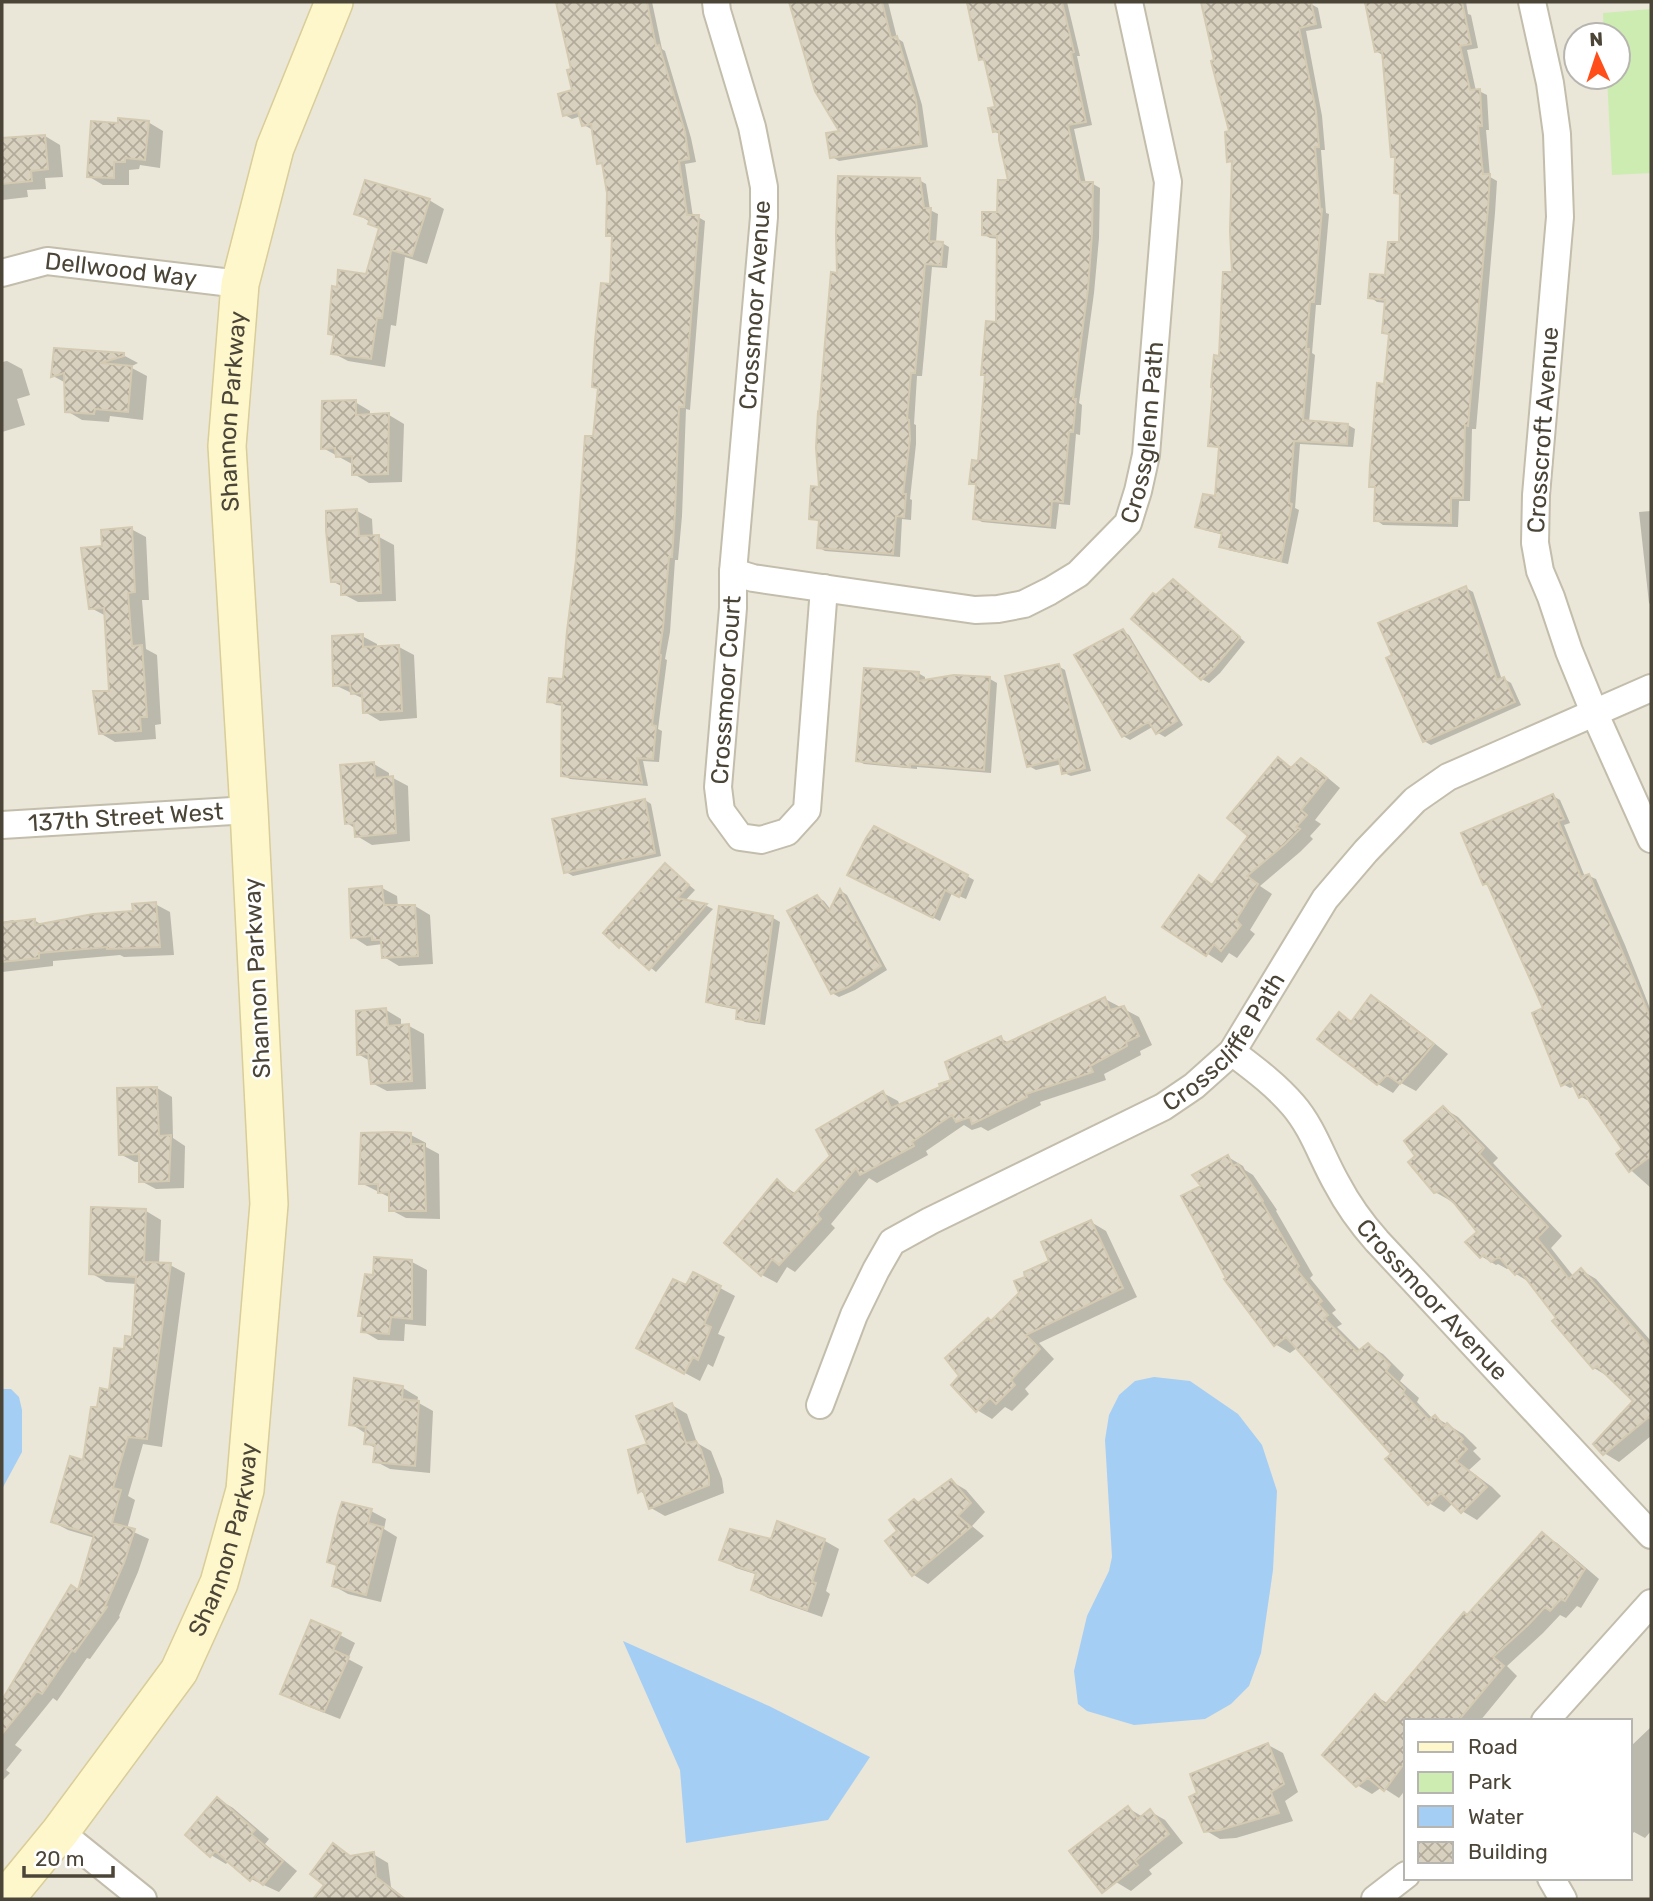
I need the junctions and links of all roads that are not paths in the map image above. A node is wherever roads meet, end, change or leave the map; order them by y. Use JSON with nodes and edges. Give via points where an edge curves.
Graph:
{"nodes":[{"id":1,"x":334,"y":2,"type":"edge"},
{"id":2,"x":716,"y":2,"type":"edge"},
{"id":3,"x":1129,"y":2,"type":"edge"},
{"id":4,"x":1532,"y":2,"type":"edge"},
{"id":5,"x":2,"y":273,"type":"edge"},
{"id":6,"x":240,"y":284,"type":"junction"},
{"id":7,"x":733,"y":572,"type":"junction"},
{"id":8,"x":824,"y":588,"type":"junction"},
{"id":9,"x":1651,"y":688,"type":"edge"},
{"id":10,"x":1594,"y":712,"type":"junction"},
{"id":11,"x":249,"y":810,"type":"junction"},
{"id":12,"x":2,"y":825,"type":"edge"},
{"id":13,"x":1651,"y":839,"type":"edge"},
{"id":14,"x":1232,"y":1052,"type":"junction"},
{"id":15,"x":820,"y":1405,"type":"dead end"},
{"id":16,"x":1651,"y":1535,"type":"edge"},
{"id":17,"x":1651,"y":1603,"type":"edge"},
{"id":18,"x":1547,"y":1719,"type":"edge"},
{"id":19,"x":60,"y":1832,"type":"junction"},
{"id":20,"x":1404,"y":1877,"type":"edge"},
{"id":21,"x":1552,"y":1880,"type":"edge"},
{"id":22,"x":5,"y":1899,"type":"edge"},
{"id":23,"x":143,"y":1899,"type":"edge"},
{"id":24,"x":1375,"y":1899,"type":"edge"},
{"id":25,"x":1563,"y":1899,"type":"edge"}],
"edges":[{"from":1,"to":6,"type":"street","name":"Shannon Parkway","via":[[275,148]]},
{"from":2,"to":7,"type":"street","name":"Crossmoor Avenue","via":[[764,187]]},
{"from":3,"to":8,"type":"street","name":"Crossglenn Path","via":[[1168,182],[1146,455],[1128,523],[1078,574],[1024,604],[975,610]]},
{"from":4,"to":10,"type":"street","name":"Crosscroft Avenue","via":[[1557,134],[1560,217],[1535,543],[1540,571]]},
{"from":5,"to":6,"type":"street","name":"Dellwood Way","via":[[47,261]]},
{"from":6,"to":11,"type":"street","name":"Shannon Parkway","via":[[228,446]]},
{"from":7,"to":8,"type":"street","name":"Crossglenn Path"},
{"from":7,"to":8,"type":"street","name":"Crossmoor Court","via":[[718,787],[721,811],[740,837],[761,840],[787,832],[807,810]]},
{"from":9,"to":10,"type":"street","name":"Crosscliffe Path"},
{"from":10,"to":13,"type":"street","name":"Crosscroft Avenue"},
{"from":10,"to":14,"type":"street","name":"Crosscliffe Path","via":[[1448,777],[1415,800],[1325,899]]},
{"from":11,"to":12,"type":"street","name":"137th Street West"},
{"from":11,"to":19,"type":"street","name":"Shannon Parkway","via":[[269,1204],[245,1490],[219,1583],[179,1671]]},
{"from":14,"to":15,"type":"street","name":"Crosscliffe Path","via":[[1163,1107],[892,1242],[854,1315]]},
{"from":14,"to":16,"type":"street","name":"Crossmoor Avenue","via":[[1294,1106],[1370,1234]]},
{"from":17,"to":18,"type":"street"},
{"from":19,"to":22,"type":"street","name":"Shannon Parkway"},
{"from":19,"to":23,"type":"street"},
{"from":20,"to":24,"type":"street"},
{"from":21,"to":25,"type":"street"}]}
